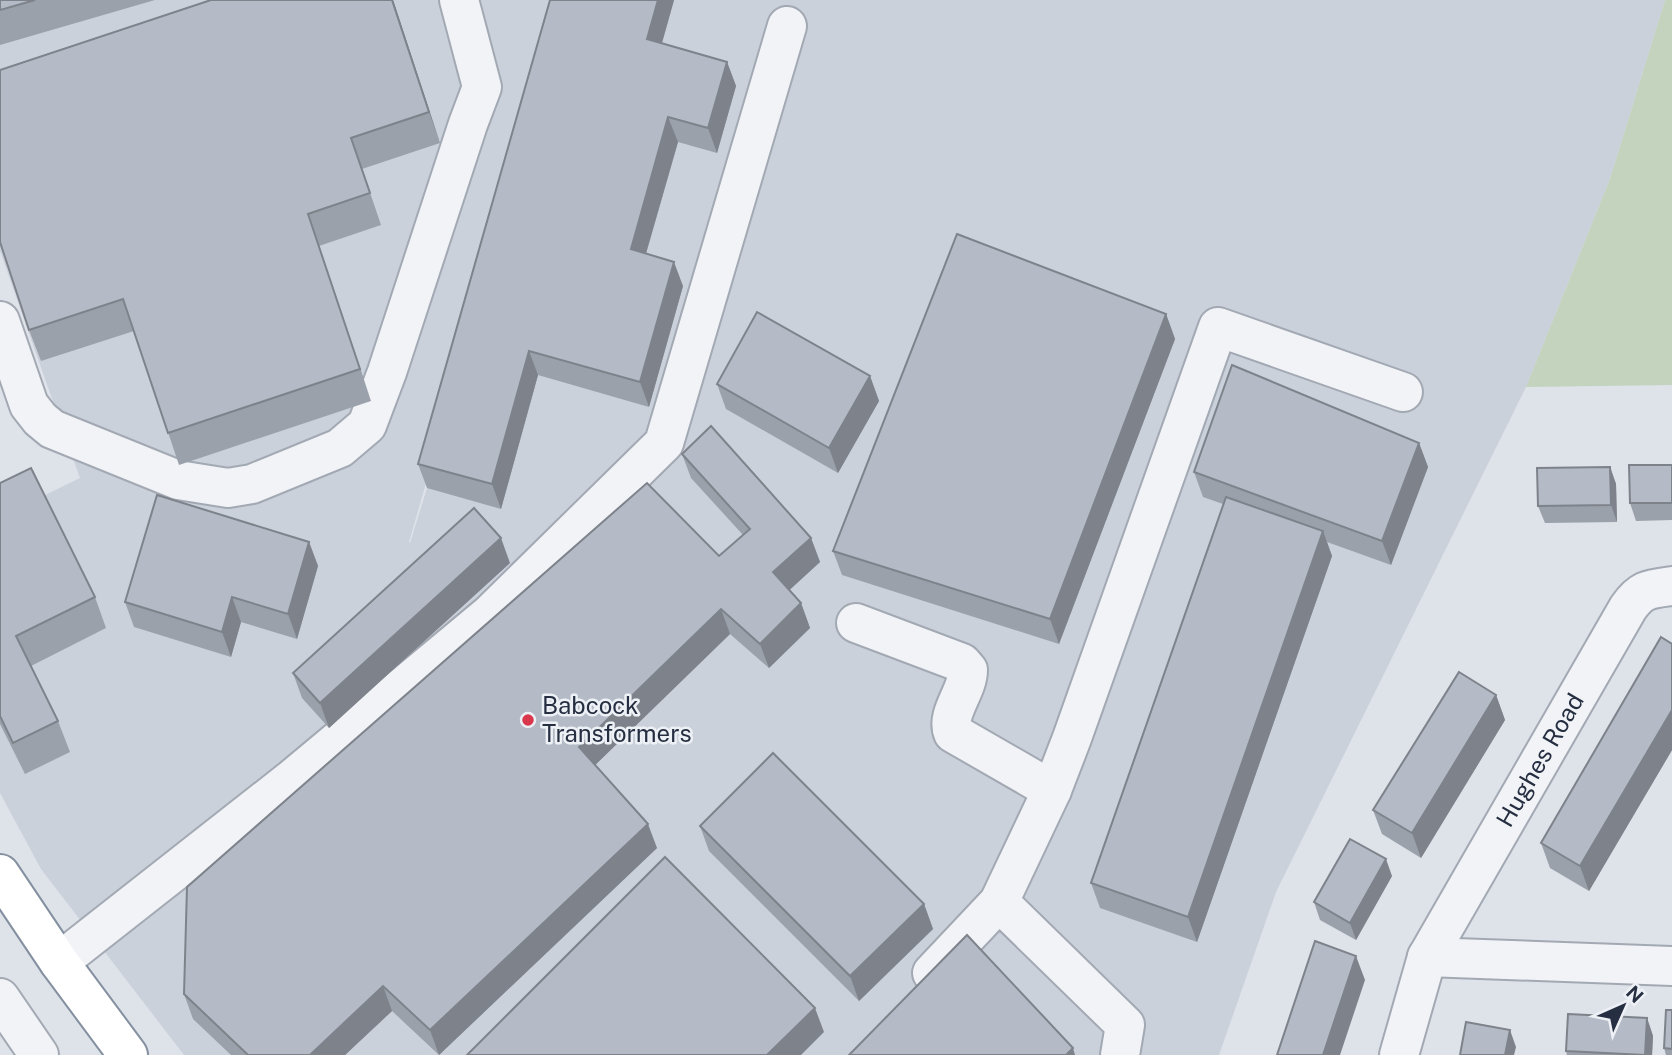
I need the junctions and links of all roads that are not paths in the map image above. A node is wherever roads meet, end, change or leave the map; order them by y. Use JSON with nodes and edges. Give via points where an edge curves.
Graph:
{"nodes":[{"id":1,"x":459,"y":0,"type":"edge"},
{"id":2,"x":787,"y":26,"type":"dead end"},
{"id":3,"x":0,"y":321,"type":"edge"},
{"id":4,"x":1404,"y":392,"type":"dead end"},
{"id":5,"x":1672,"y":586,"type":"edge"},
{"id":6,"x":856,"y":623,"type":"dead end"},
{"id":7,"x":1052,"y":790,"type":"junction"},
{"id":8,"x":0,"y":874,"type":"edge"},
{"id":9,"x":999,"y":902,"type":"junction"},
{"id":10,"x":1427,"y":957,"type":"junction"},
{"id":11,"x":59,"y":962,"type":"junction"},
{"id":12,"x":1672,"y":966,"type":"edge"},
{"id":13,"x":0,"y":998,"type":"edge"},
{"id":14,"x":908,"y":998,"type":"edge"},
{"id":15,"x":39,"y":1055,"type":"edge"},
{"id":16,"x":128,"y":1055,"type":"edge"},
{"id":17,"x":1120,"y":1055,"type":"edge"},
{"id":18,"x":1399,"y":1055,"type":"edge"}],
"edges":[{"from":1,"to":3,"type":"street","via":[[482,87],[367,425],[340,448],[252,484],[228,488],[178,480],[52,429],[40,419],[29,405]]},
{"from":2,"to":11,"type":"street","via":[[664,443],[490,614],[292,779]]},
{"from":4,"to":7,"type":"street","via":[[1218,327]]},
{"from":5,"to":10,"type":"street","name":"Hughes Road","via":[[1637,595],[1628,608]]},
{"from":6,"to":7,"type":"street","via":[[962,663],[968,680],[951,718],[953,733]]},
{"from":7,"to":9,"type":"street"},
{"from":8,"to":11,"type":"highway"},
{"from":9,"to":14,"type":"street"},
{"from":9,"to":17,"type":"street","via":[[1125,1025]]},
{"from":10,"to":12,"type":"street"},
{"from":10,"to":18,"type":"street","name":"Hughes Road"},
{"from":11,"to":16,"type":"highway"},
{"from":13,"to":15,"type":"street"}]}
